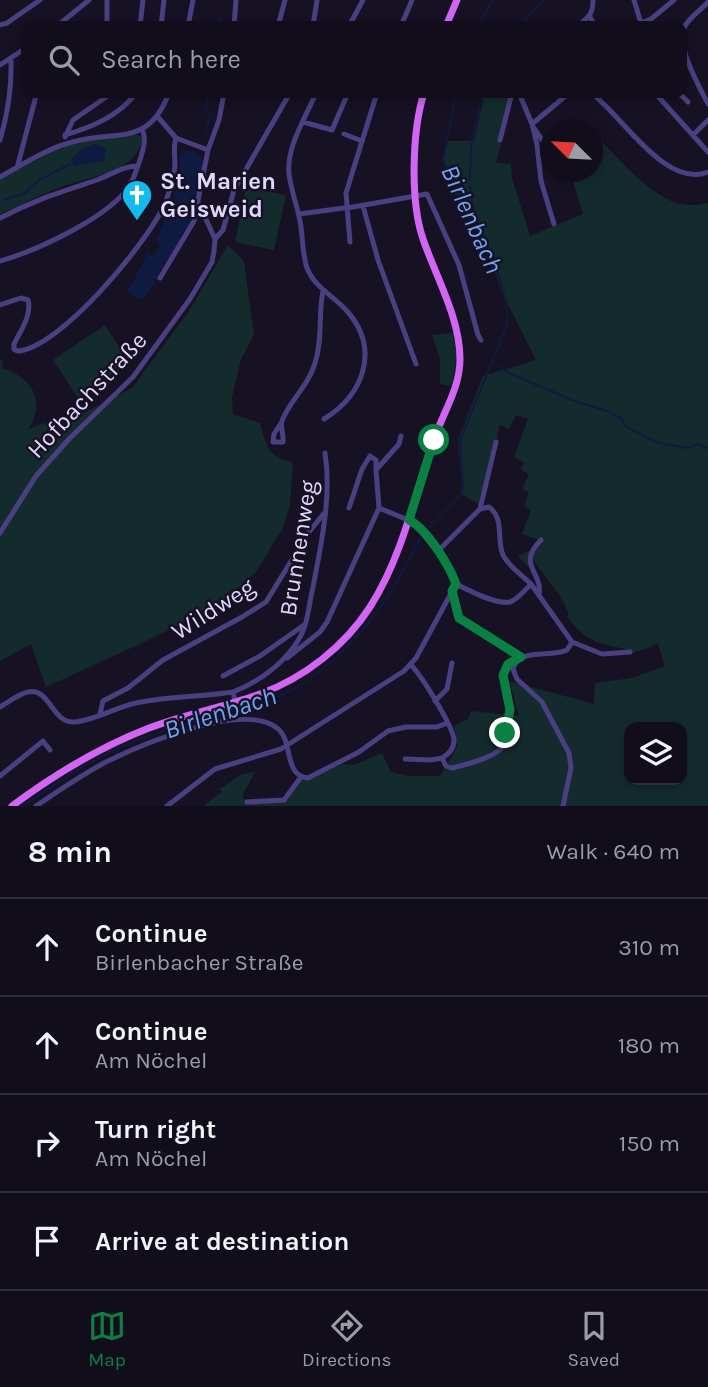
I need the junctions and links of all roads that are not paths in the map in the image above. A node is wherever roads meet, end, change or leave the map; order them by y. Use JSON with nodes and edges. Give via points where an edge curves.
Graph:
{"nodes":[{"id":1,"x":40,"y":0,"type":"edge"},
{"id":2,"x":89,"y":0,"type":"edge"},
{"id":3,"x":107,"y":0,"type":"edge"},
{"id":4,"x":143,"y":0,"type":"edge"},
{"id":5,"x":164,"y":0,"type":"edge"},
{"id":6,"x":192,"y":0,"type":"edge"},
{"id":7,"x":236,"y":0,"type":"edge"},
{"id":8,"x":285,"y":0,"type":"edge"},
{"id":9,"x":317,"y":0,"type":"edge"},
{"id":10,"x":363,"y":0,"type":"edge"},
{"id":11,"x":412,"y":0,"type":"edge"},
{"id":12,"x":457,"y":0,"type":"edge"},
{"id":13,"x":593,"y":0,"type":"edge"},
{"id":14,"x":634,"y":0,"type":"edge"},
{"id":15,"x":674,"y":0,"type":"edge"},
{"id":16,"x":708,"y":2,"type":"edge"},
{"id":17,"x":590,"y":17,"type":"junction"},
{"id":18,"x":64,"y":21,"type":"edge"},
{"id":19,"x":107,"y":21,"type":"edge"},
{"id":20,"x":141,"y":21,"type":"edge"},
{"id":21,"x":162,"y":21,"type":"edge"},
{"id":22,"x":189,"y":21,"type":"edge"},
{"id":23,"x":234,"y":21,"type":"edge"},
{"id":24,"x":279,"y":21,"type":"edge"},
{"id":25,"x":314,"y":21,"type":"edge"},
{"id":26,"x":352,"y":21,"type":"edge"},
{"id":27,"x":403,"y":21,"type":"edge"},
{"id":28,"x":448,"y":21,"type":"edge"},
{"id":29,"x":585,"y":21,"type":"edge"},
{"id":30,"x":592,"y":21,"type":"edge"},
{"id":31,"x":640,"y":21,"type":"edge"},
{"id":32,"x":648,"y":21,"type":"edge"},
{"id":33,"x":687,"y":24,"type":"edge"},
{"id":34,"x":0,"y":25,"type":"edge"},
{"id":35,"x":21,"y":51,"type":"edge"},
{"id":36,"x":687,"y":55,"type":"edge"},
{"id":37,"x":11,"y":58,"type":"junction"},
{"id":38,"x":0,"y":65,"type":"edge"},
{"id":39,"x":35,"y":98,"type":"edge"},
{"id":40,"x":105,"y":98,"type":"edge"},
{"id":41,"x":132,"y":98,"type":"edge"},
{"id":42,"x":166,"y":98,"type":"edge"},
{"id":43,"x":224,"y":98,"type":"edge"},
{"id":44,"x":287,"y":98,"type":"edge"},
{"id":45,"x":313,"y":98,"type":"edge"},
{"id":46,"x":346,"y":98,"type":"edge"},
{"id":47,"x":375,"y":98,"type":"edge"},
{"id":48,"x":423,"y":98,"type":"edge"},
{"id":49,"x":511,"y":98,"type":"edge"},
{"id":50,"x":521,"y":98,"type":"edge"},
{"id":51,"x":563,"y":98,"type":"edge"},
{"id":52,"x":596,"y":98,"type":"edge"},
{"id":53,"x":660,"y":98,"type":"edge"},
{"id":54,"x":684,"y":98,"type":"edge"},
{"id":55,"x":688,"y":102,"type":"dead end"},
{"id":56,"x":708,"y":104,"type":"edge"},
{"id":57,"x":157,"y":116,"type":"junction"},
{"id":58,"x":708,"y":120,"type":"edge"},
{"id":59,"x":303,"y":122,"type":"junction"},
{"id":60,"x":532,"y":124,"type":"junction"},
{"id":61,"x":142,"y":129,"type":"junction"},
{"id":62,"x":344,"y":134,"type":"dead end"},
{"id":63,"x":65,"y":135,"type":"junction"},
{"id":64,"x":540,"y":135,"type":"edge"},
{"id":65,"x":693,"y":135,"type":"junction"},
{"id":66,"x":176,"y":138,"type":"junction"},
{"id":67,"x":0,"y":140,"type":"edge"},
{"id":68,"x":500,"y":140,"type":"dead end"},
{"id":69,"x":362,"y":141,"type":"junction"},
{"id":70,"x":66,"y":144,"type":"junction"},
{"id":71,"x":208,"y":150,"type":"junction"},
{"id":72,"x":708,"y":152,"type":"edge"},
{"id":73,"x":138,"y":166,"type":"junction"},
{"id":74,"x":17,"y":168,"type":"junction"},
{"id":75,"x":708,"y":172,"type":"edge"},
{"id":76,"x":0,"y":177,"type":"edge"},
{"id":77,"x":416,"y":195,"type":"junction"},
{"id":78,"x":199,"y":204,"type":"junction"},
{"id":79,"x":363,"y":206,"type":"junction"},
{"id":80,"x":345,"y":208,"type":"junction"},
{"id":81,"x":299,"y":214,"type":"junction"},
{"id":82,"x":0,"y":218,"type":"edge"},
{"id":83,"x":554,"y":223,"type":"dead end"},
{"id":84,"x":215,"y":239,"type":"junction"},
{"id":85,"x":350,"y":242,"type":"dead end"},
{"id":86,"x":0,"y":261,"type":"edge"},
{"id":87,"x":160,"y":278,"type":"dead end"},
{"id":88,"x":323,"y":291,"type":"junction"},
{"id":89,"x":0,"y":305,"type":"edge"},
{"id":90,"x":481,"y":340,"type":"dead end"},
{"id":91,"x":416,"y":364,"type":"dead end"},
{"id":92,"x":324,"y":419,"type":"dead end"},
{"id":93,"x":281,"y":423,"type":"dead end"},
{"id":94,"x":401,"y":436,"type":"dead end"},
{"id":95,"x":496,"y":442,"type":"dead end"},
{"id":96,"x":325,"y":458,"type":"dead end"},
{"id":97,"x":376,"y":470,"type":"junction"},
{"id":98,"x":349,"y":508,"type":"dead end"},
{"id":99,"x":379,"y":508,"type":"junction"},
{"id":100,"x":480,"y":509,"type":"junction"},
{"id":101,"x":325,"y":512,"type":"junction"},
{"id":102,"x":409,"y":520,"type":"junction"},
{"id":103,"x":0,"y":533,"type":"edge"},
{"id":104,"x":541,"y":541,"type":"dead end"},
{"id":105,"x":438,"y":551,"type":"junction"},
{"id":106,"x":456,"y":584,"type":"junction"},
{"id":107,"x":531,"y":584,"type":"junction"},
{"id":108,"x":452,"y":591,"type":"junction"},
{"id":109,"x":539,"y":594,"type":"junction"},
{"id":110,"x":304,"y":625,"type":"junction"},
{"id":111,"x":572,"y":642,"type":"junction"},
{"id":112,"x":631,"y":652,"type":"dead end"},
{"id":113,"x":518,"y":659,"type":"junction"},
{"id":114,"x":284,"y":660,"type":"junction"},
{"id":115,"x":452,"y":663,"type":"dead end"},
{"id":116,"x":411,"y":665,"type":"junction"},
{"id":117,"x":223,"y":676,"type":"dead end"},
{"id":118,"x":233,"y":692,"type":"junction"},
{"id":119,"x":435,"y":701,"type":"junction"},
{"id":120,"x":235,"y":702,"type":"junction"},
{"id":121,"x":0,"y":707,"type":"edge"},
{"id":122,"x":100,"y":714,"type":"junction"},
{"id":123,"x":447,"y":723,"type":"junction"},
{"id":124,"x":288,"y":745,"type":"junction"},
{"id":125,"x":50,"y":750,"type":"dead end"},
{"id":126,"x":443,"y":758,"type":"junction"},
{"id":127,"x":405,"y":759,"type":"dead end"},
{"id":128,"x":0,"y":776,"type":"edge"},
{"id":129,"x":301,"y":777,"type":"junction"},
{"id":130,"x":247,"y":802,"type":"dead end"},
{"id":131,"x":12,"y":806,"type":"edge"},
{"id":132,"x":36,"y":806,"type":"edge"},
{"id":133,"x":167,"y":806,"type":"edge"},
{"id":134,"x":563,"y":806,"type":"edge"}],
"edges":[{"from":1,"to":34,"type":"street"},
{"from":2,"to":18,"type":"street"},
{"from":3,"to":19,"type":"street"},
{"from":4,"to":20,"type":"street"},
{"from":5,"to":21,"type":"street"},
{"from":6,"to":22,"type":"street"},
{"from":7,"to":23,"type":"street"},
{"from":8,"to":24,"type":"street"},
{"from":9,"to":25,"type":"street"},
{"from":10,"to":26,"type":"street"},
{"from":11,"to":27,"type":"street"},
{"from":12,"to":28,"type":"main road"},
{"from":13,"to":17,"type":"street"},
{"from":14,"to":31,"type":"street"},
{"from":15,"to":32,"type":"street"},
{"from":16,"to":33,"type":"street"},
{"from":17,"to":29,"type":"street"},
{"from":17,"to":30,"type":"street"},
{"from":35,"to":37,"type":"street"},
{"from":36,"to":56,"type":"street"},
{"from":37,"to":38,"type":"street"},
{"from":37,"to":67,"type":"street","via":[[9,107]]},
{"from":39,"to":74,"type":"street"},
{"from":40,"to":63,"type":"street","via":[[73,120]]},
{"from":41,"to":63,"type":"street","via":[[105,120]]},
{"from":42,"to":57,"type":"street"},
{"from":43,"to":71,"type":"street"},
{"from":44,"to":84,"type":"street","name":"Hofbachstraße","via":[[234,190],[223,230]]},
{"from":45,"to":59,"type":"street"},
{"from":46,"to":59,"type":"street","via":[[332,130]]},
{"from":47,"to":69,"type":"street"},
{"from":48,"to":77,"type":"main road","via":[[417,129]]},
{"from":49,"to":68,"type":"street"},
{"from":50,"to":60,"type":"street"},
{"from":51,"to":60,"type":"street"},
{"from":52,"to":75,"type":"street","via":[[664,164],[696,176]]},
{"from":53,"to":65,"type":"street"},
{"from":54,"to":55,"type":"street"},
{"from":57,"to":61,"type":"street"},
{"from":57,"to":66,"type":"street"},
{"from":58,"to":65,"type":"street"},
{"from":59,"to":81,"type":"street","via":[[289,160]]},
{"from":60,"to":64,"type":"street"},
{"from":60,"to":83,"type":"street","via":[[541,181]]},
{"from":61,"to":70,"type":"street"},
{"from":61,"to":73,"type":"street","via":[[146,137]]},
{"from":62,"to":69,"type":"street"},
{"from":63,"to":70,"type":"street"},
{"from":65,"to":72,"type":"street"},
{"from":66,"to":71,"type":"street"},
{"from":66,"to":89,"type":"street","via":[[173,180],[156,220],[73,320],[22,351],[13,344],[30,308],[28,300]]},
{"from":69,"to":80,"type":"street"},
{"from":70,"to":74,"type":"street"},
{"from":71,"to":78,"type":"street"},
{"from":73,"to":82,"type":"street","via":[[60,190]]},
{"from":73,"to":86,"type":"street","via":[[128,188],[109,206],[50,243]]},
{"from":74,"to":76,"type":"street"},
{"from":77,"to":79,"type":"street"},
{"from":77,"to":90,"type":"street","via":[[427,194],[459,265]]},
{"from":77,"to":102,"type":"main road","via":[[419,227],[456,330],[460,363]]},
{"from":78,"to":84,"type":"street"},
{"from":78,"to":87,"type":"street","via":[[190,230]]},
{"from":79,"to":80,"type":"street"},
{"from":79,"to":91,"type":"street"},
{"from":80,"to":81,"type":"street"},
{"from":80,"to":85,"type":"street"},
{"from":81,"to":88,"type":"street","via":[[307,266]]},
{"from":84,"to":103,"type":"street","name":"Hofbachstraße","via":[[212,262],[151,355],[48,462]]},
{"from":88,"to":92,"type":"street","via":[[354,320],[365,354],[358,386],[340,410]]},
{"from":88,"to":93,"type":"street","via":[[315,364]]},
{"from":94,"to":97,"type":"street"},
{"from":95,"to":100,"type":"street"},
{"from":96,"to":101,"type":"street","name":"Brunnenweg"},
{"from":97,"to":98,"type":"street","via":[[376,460],[370,456]]},
{"from":97,"to":99,"type":"street"},
{"from":99,"to":102,"type":"street"},
{"from":99,"to":114,"type":"street","via":[[327,622]]},
{"from":100,"to":105,"type":"street"},
{"from":100,"to":107,"type":"street","via":[[489,507],[495,512],[504,557]]},
{"from":101,"to":110,"type":"street","name":"Brunnenweg"},
{"from":101,"to":122,"type":"street","name":"Wildweg","via":[[265,601],[103,701]]},
{"from":102,"to":105,"type":"street"},
{"from":102,"to":120,"type":"main road","via":[[380,591],[345,638],[301,674]]},
{"from":104,"to":109,"type":"street","via":[[530,558]]},
{"from":105,"to":106,"type":"street"},
{"from":106,"to":107,"type":"street","via":[[507,602]]},
{"from":106,"to":108,"type":"street"},
{"from":107,"to":109,"type":"street"},
{"from":108,"to":113,"type":"street","via":[[459,618]]},
{"from":108,"to":116,"type":"street"},
{"from":109,"to":111,"type":"street"},
{"from":110,"to":114,"type":"street","name":"Brunnenweg"},
{"from":110,"to":117,"type":"street"},
{"from":111,"to":112,"type":"street","via":[[602,654]]},
{"from":111,"to":113,"type":"street","via":[[563,652]]},
{"from":113,"to":126,"type":"street","via":[[508,664],[503,675],[510,710],[504,747],[452,768]]},
{"from":113,"to":134,"type":"street","via":[[515,676],[542,702],[569,753],[571,768]]},
{"from":114,"to":118,"type":"street","name":"Brunnenweg","via":[[267,675]]},
{"from":115,"to":119,"type":"street","via":[[447,690]]},
{"from":116,"to":119,"type":"street"},
{"from":116,"to":124,"type":"street"},
{"from":118,"to":120,"type":"street"},
{"from":118,"to":122,"type":"street","via":[[147,701]]},
{"from":119,"to":123,"type":"street"},
{"from":120,"to":131,"type":"main road","via":[[170,720],[115,743]]},
{"from":121,"to":122,"type":"street","via":[[32,691],[42,695],[65,720],[75,722]]},
{"from":123,"to":126,"type":"street","via":[[454,741]]},
{"from":123,"to":129,"type":"street","via":[[388,731],[316,775]]},
{"from":124,"to":129,"type":"street","via":[[293,769]]},
{"from":124,"to":132,"type":"street","via":[[281,732],[261,720],[215,723],[127,753]]},
{"from":124,"to":133,"type":"street","via":[[215,769]]},
{"from":125,"to":128,"type":"street","via":[[43,741]]},
{"from":126,"to":127,"type":"street"},
{"from":129,"to":130,"type":"street","via":[[284,800]]}]}
